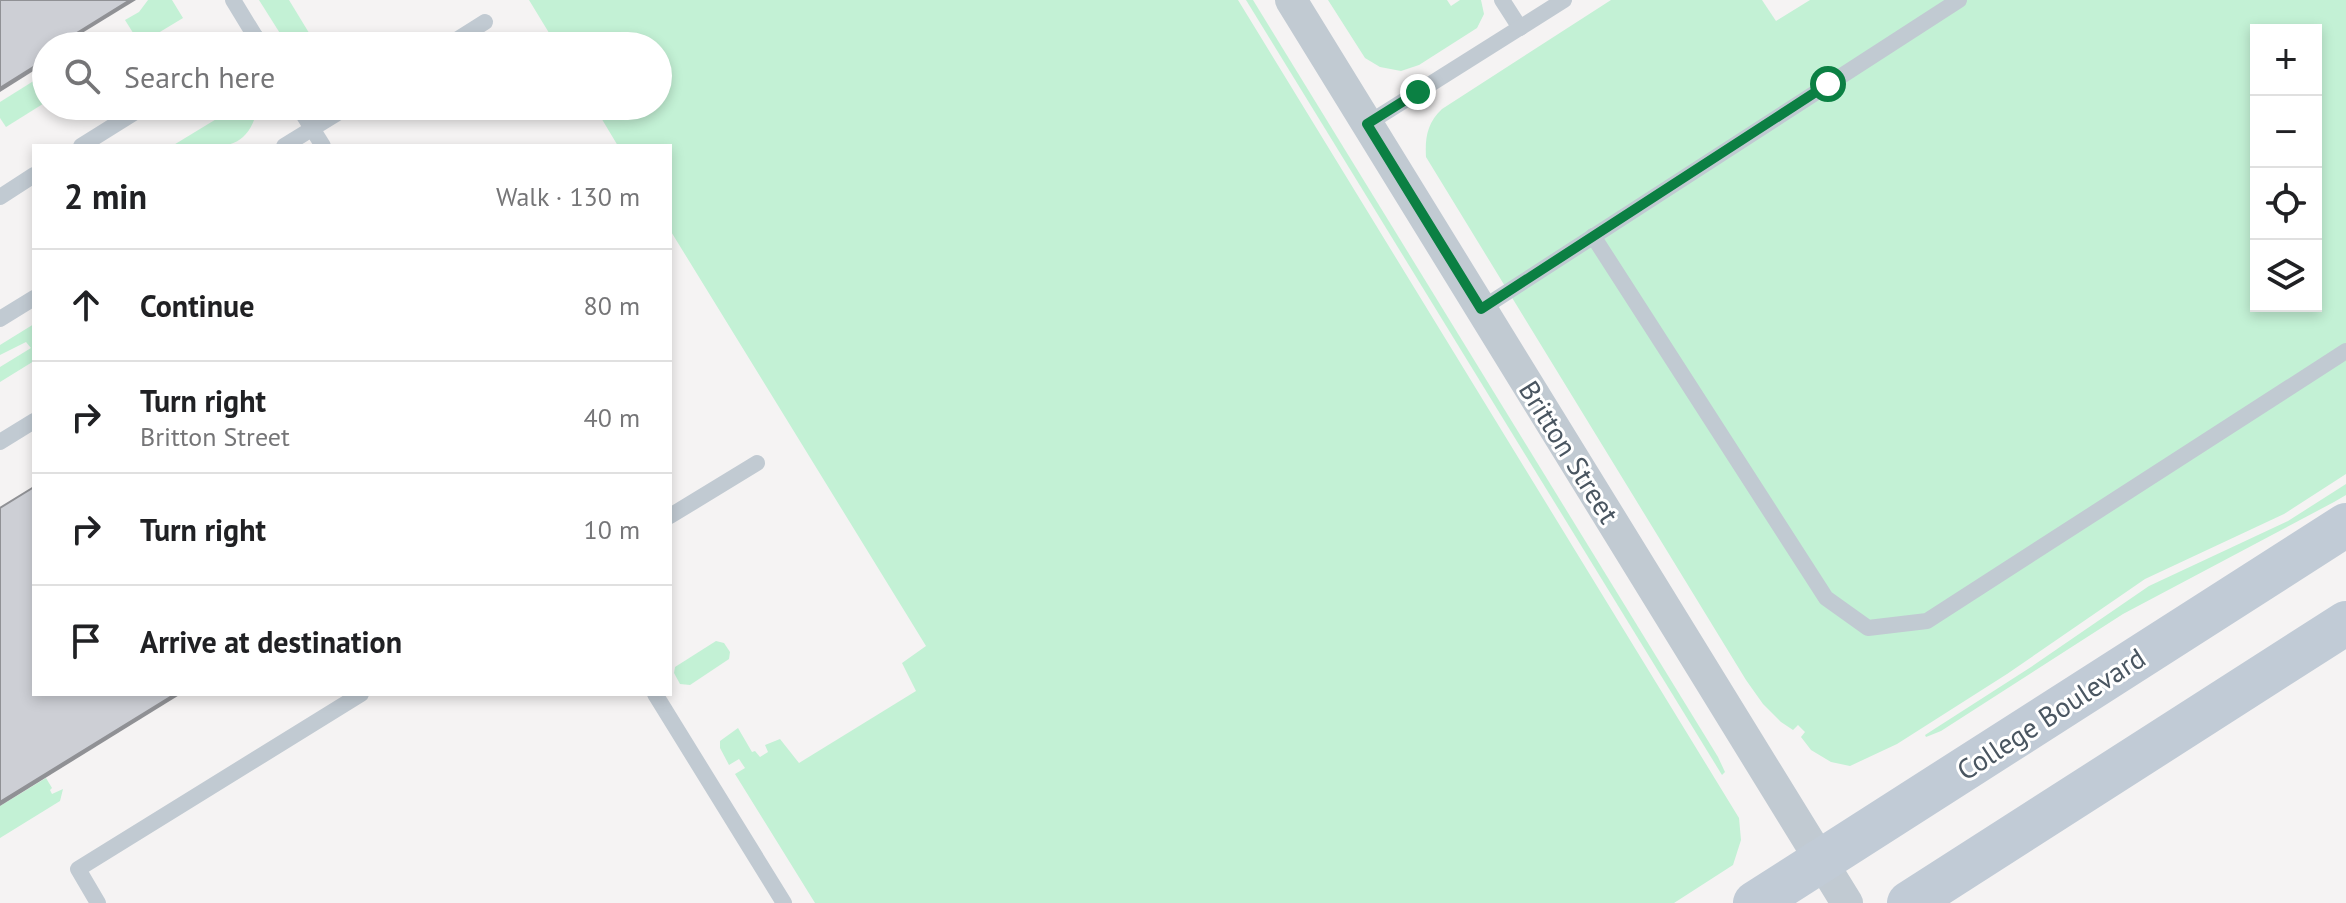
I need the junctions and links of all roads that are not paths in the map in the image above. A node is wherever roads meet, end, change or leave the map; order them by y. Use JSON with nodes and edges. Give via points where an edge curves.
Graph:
{"nodes":[{"id":1,"x":233,"y":0,"type":"edge"},
{"id":2,"x":1291,"y":0,"type":"edge"},
{"id":3,"x":1502,"y":0,"type":"edge"},
{"id":4,"x":1564,"y":0,"type":"edge"},
{"id":5,"x":1959,"y":0,"type":"edge"},
{"id":6,"x":485,"y":22,"type":"dead end"},
{"id":7,"x":1520,"y":28,"type":"junction"},
{"id":8,"x":248,"y":32,"type":"edge"},
{"id":9,"x":469,"y":32,"type":"edge"},
{"id":10,"x":123,"y":120,"type":"edge"},
{"id":11,"x":307,"y":120,"type":"edge"},
{"id":12,"x":326,"y":120,"type":"edge"},
{"id":13,"x":1367,"y":124,"type":"junction"},
{"id":14,"x":312,"y":129,"type":"junction"},
{"id":15,"x":84,"y":144,"type":"edge"},
{"id":16,"x":287,"y":144,"type":"edge"},
{"id":17,"x":322,"y":144,"type":"edge"},
{"id":18,"x":32,"y":176,"type":"edge"},
{"id":19,"x":0,"y":197,"type":"edge"},
{"id":20,"x":1593,"y":236,"type":"junction"},
{"id":21,"x":32,"y":299,"type":"edge"},
{"id":22,"x":1481,"y":309,"type":"junction"},
{"id":23,"x":0,"y":319,"type":"edge"},
{"id":24,"x":2346,"y":351,"type":"edge"},
{"id":25,"x":32,"y":422,"type":"edge"},
{"id":26,"x":0,"y":442,"type":"edge"},
{"id":27,"x":757,"y":463,"type":"dead end"},
{"id":28,"x":672,"y":515,"type":"edge"},
{"id":29,"x":2346,"y":525,"type":"edge"},
{"id":30,"x":2346,"y":623,"type":"edge"},
{"id":31,"x":358,"y":696,"type":"edge"},
{"id":32,"x":656,"y":696,"type":"edge"},
{"id":33,"x":1821,"y":861,"type":"junction"},
{"id":34,"x":98,"y":903,"type":"edge"},
{"id":35,"x":784,"y":903,"type":"edge"},
{"id":36,"x":1755,"y":903,"type":"edge"},
{"id":37,"x":1847,"y":903,"type":"edge"},
{"id":38,"x":1909,"y":903,"type":"edge"}],
"edges":[{"from":1,"to":8,"type":"lane"},
{"from":2,"to":13,"type":"street","name":"Britton Street"},
{"from":3,"to":7,"type":"lane"},
{"from":4,"to":7,"type":"lane"},
{"from":5,"to":20,"type":"lane"},
{"from":6,"to":9,"type":"lane"},
{"from":7,"to":13,"type":"lane"},
{"from":10,"to":15,"type":"lane"},
{"from":11,"to":14,"type":"lane"},
{"from":12,"to":14,"type":"lane"},
{"from":13,"to":22,"type":"street","name":"Britton Street"},
{"from":14,"to":16,"type":"lane"},
{"from":14,"to":17,"type":"lane"},
{"from":18,"to":19,"type":"lane"},
{"from":20,"to":22,"type":"lane"},
{"from":20,"to":24,"type":"lane","via":[[1826,598],[1868,628],[1927,621]]},
{"from":21,"to":23,"type":"lane"},
{"from":22,"to":33,"type":"street","name":"Britton Street"},
{"from":25,"to":26,"type":"lane"},
{"from":27,"to":28,"type":"lane"},
{"from":29,"to":33,"type":"main road","name":"College Boulevard"},
{"from":30,"to":38,"type":"main road"},
{"from":31,"to":34,"type":"lane","via":[[78,869]]},
{"from":32,"to":35,"type":"lane"},
{"from":33,"to":36,"type":"main road","name":"College Boulevard"},
{"from":33,"to":37,"type":"street","name":"Britton Street"}]}
